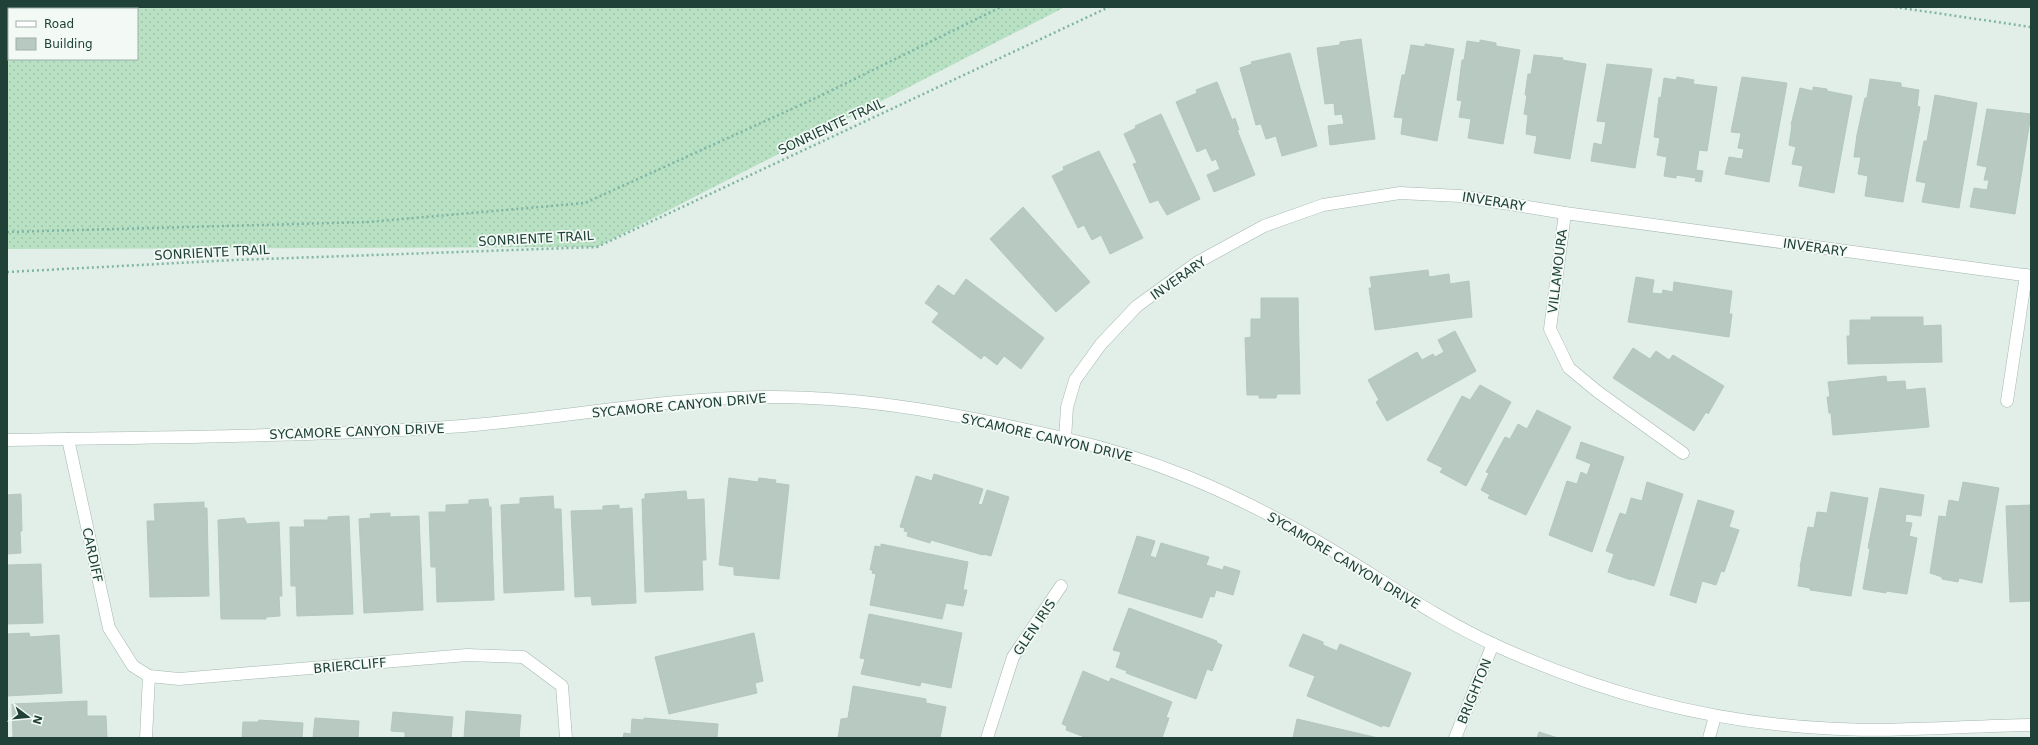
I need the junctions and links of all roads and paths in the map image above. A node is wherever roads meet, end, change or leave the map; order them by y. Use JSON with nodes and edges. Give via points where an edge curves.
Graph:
{"nodes":[{"id":1,"x":1001,"y":7,"type":"edge"},
{"id":2,"x":1109,"y":7,"type":"edge"},
{"id":3,"x":1895,"y":7,"type":"edge"},
{"id":4,"x":2031,"y":27,"type":"edge"},
{"id":5,"x":1565,"y":213,"type":"junction"},
{"id":6,"x":7,"y":232,"type":"edge"},
{"id":7,"x":7,"y":272,"type":"edge"},
{"id":8,"x":2029,"y":276,"type":"edge"},
{"id":9,"x":2007,"y":401,"type":"dead end"},
{"id":10,"x":68,"y":439,"type":"junction"},
{"id":11,"x":1065,"y":439,"type":"junction"},
{"id":12,"x":7,"y":440,"type":"edge"},
{"id":13,"x":1683,"y":453,"type":"dead end"},
{"id":14,"x":1061,"y":586,"type":"dead end"},
{"id":15,"x":1493,"y":644,"type":"junction"},
{"id":16,"x":133,"y":666,"type":"joint"},
{"id":17,"x":149,"y":676,"type":"junction"},
{"id":18,"x":1715,"y":716,"type":"junction"},
{"id":19,"x":2031,"y":725,"type":"edge"},
{"id":20,"x":1913,"y":733,"type":"edge"},
{"id":21,"x":146,"y":738,"type":"edge"},
{"id":22,"x":566,"y":738,"type":"edge"},
{"id":23,"x":987,"y":738,"type":"edge"},
{"id":24,"x":1455,"y":738,"type":"edge"},
{"id":25,"x":1710,"y":738,"type":"edge"}],
"edges":[{"from":1,"to":6,"type":"path","via":[[818,97],[584,203],[368,222]]},
{"from":2,"to":7,"type":"path","name":"SONRIENTE TRAIL","via":[[597,247],[235,260]]},
{"from":3,"to":4,"type":"path"},
{"from":5,"to":8,"type":"street","name":"INVERARY"},
{"from":5,"to":11,"type":"street","name":"INVERARY","via":[[1460,196],[1400,193],[1323,205],[1264,226],[1198,262],[1137,306],[1101,344],[1076,380],[1067,407]]},
{"from":5,"to":13,"type":"street","name":"VILLAMOURA","via":[[1550,329],[1569,368]]},
{"from":8,"to":9,"type":"street"},
{"from":10,"to":11,"type":"street","name":"SYCAMORE CANYON DRIVE","via":[[372,432],[488,424],[682,402],[767,397],[854,400],[896,405]]},
{"from":10,"to":12,"type":"street","name":"SYCAMORE CANYON DRIVE"},
{"from":10,"to":16,"type":"street","name":"CARDIFF","via":[[109,628]]},
{"from":11,"to":15,"type":"street","name":"SYCAMORE CANYON DRIVE","via":[[1126,455],[1184,474],[1211,486],[1311,537],[1431,612]]},
{"from":14,"to":23,"type":"street","name":"GLEN IRIS","via":[[1013,657]]},
{"from":15,"to":18,"type":"street","name":"SYCAMORE CANYON DRIVE","via":[[1601,687]]},
{"from":15,"to":24,"type":"street","name":"BRIGHTON"},
{"from":16,"to":17,"type":"street","name":"BRIERCLIFF"},
{"from":17,"to":21,"type":"street"},
{"from":17,"to":22,"type":"street","name":"BRIERCLIFF","via":[[179,679],[481,656],[523,657],[562,686]]},
{"from":18,"to":20,"type":"street","name":"SYCAMORE CANYON DRIVE","via":[[1821,728]]},
{"from":18,"to":25,"type":"street"},
{"from":19,"to":20,"type":"street","name":"SYCAMORE CANYON DRIVE"}]}
